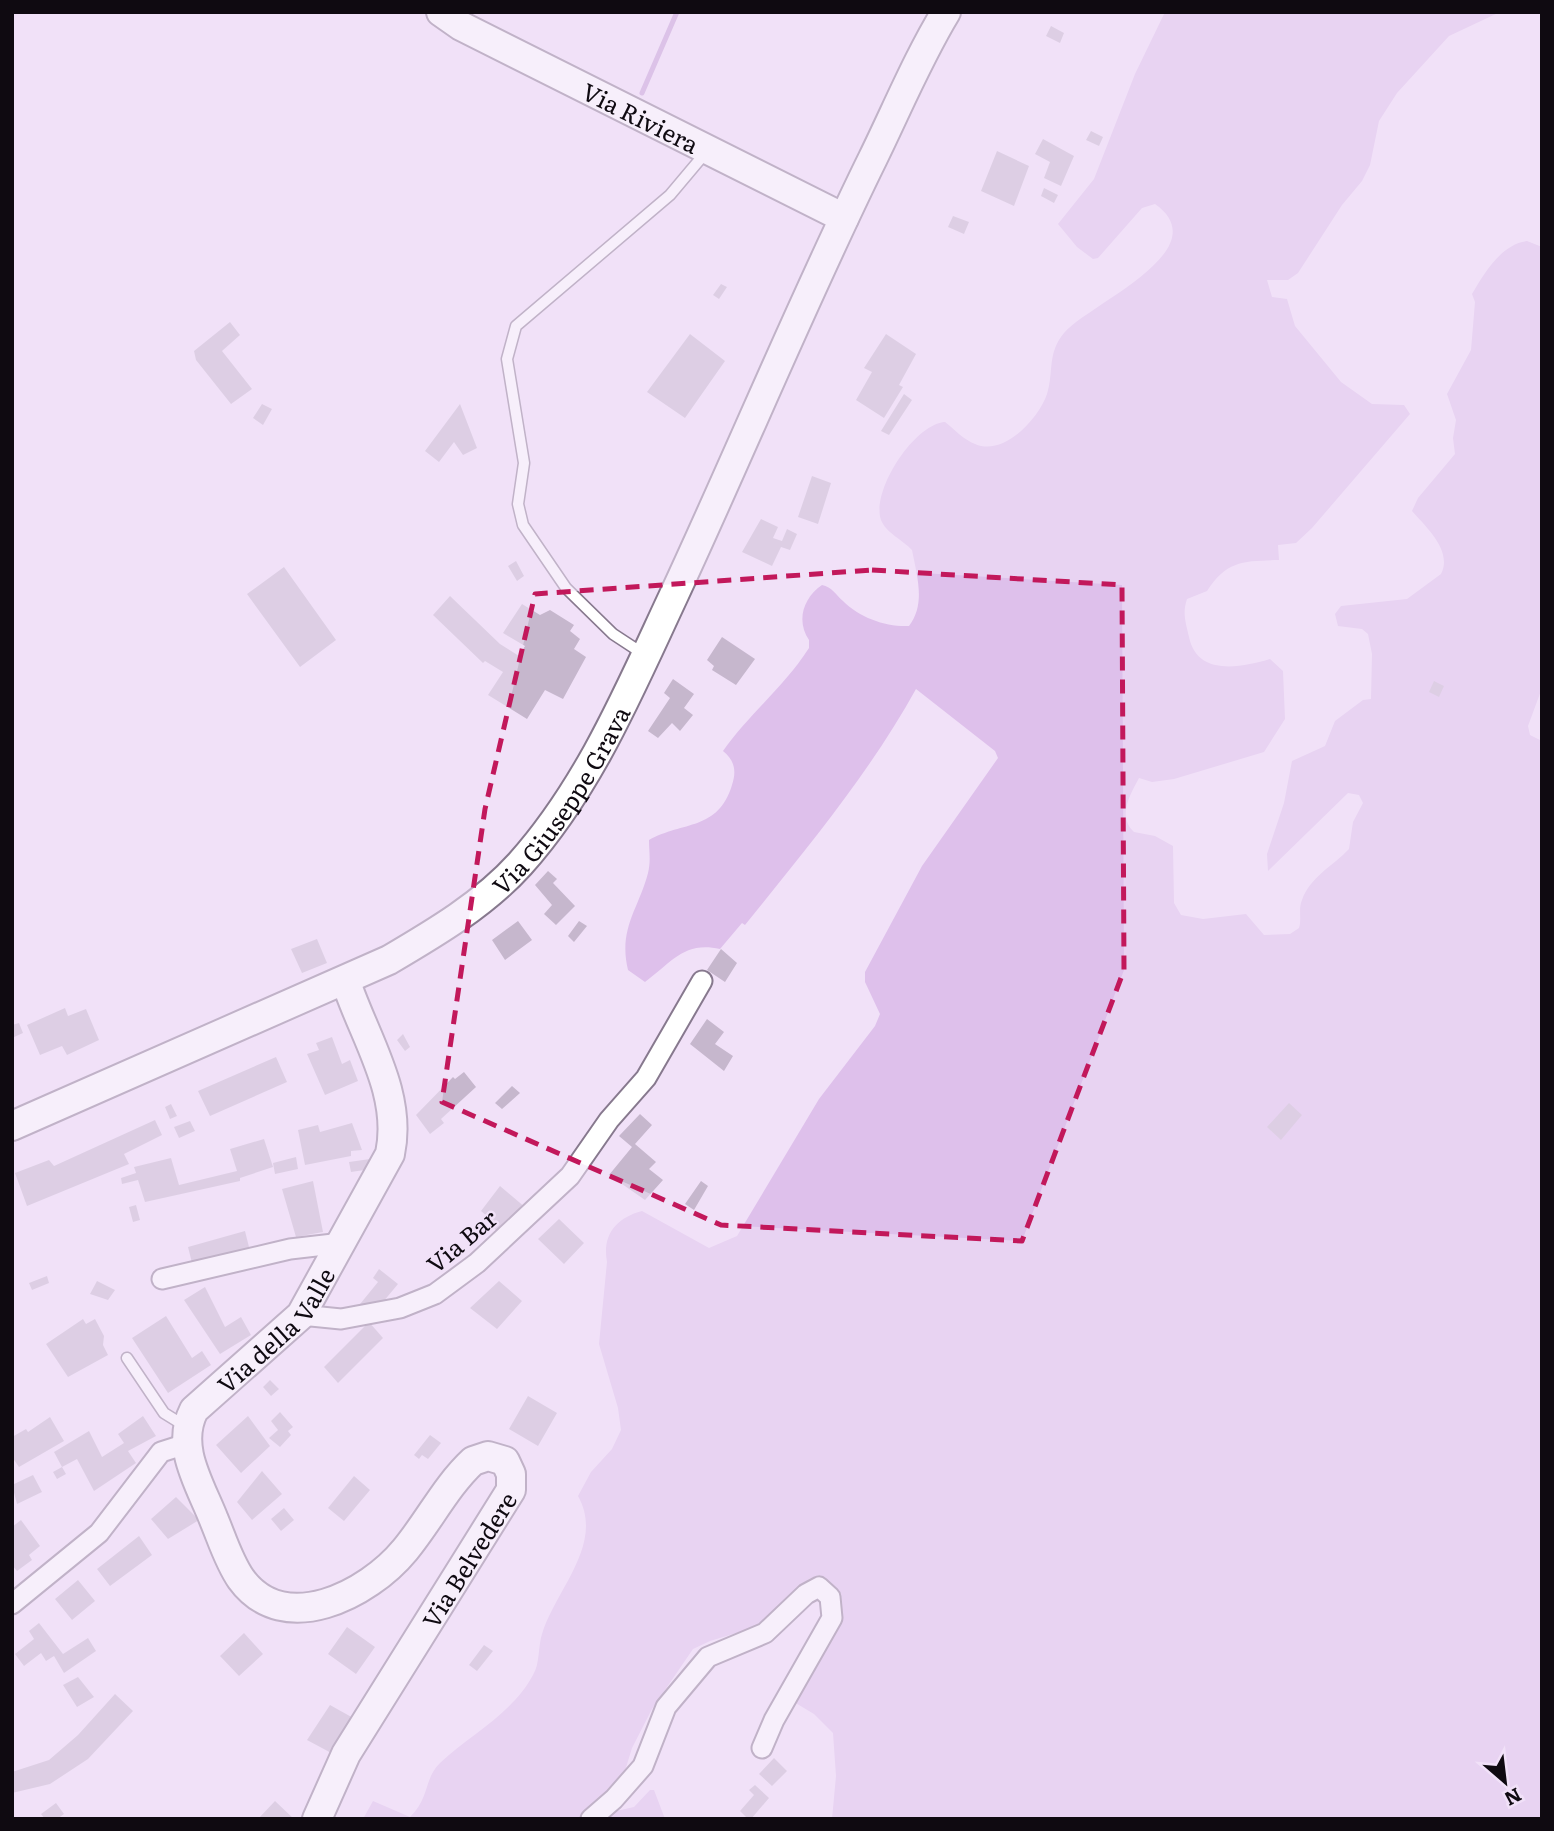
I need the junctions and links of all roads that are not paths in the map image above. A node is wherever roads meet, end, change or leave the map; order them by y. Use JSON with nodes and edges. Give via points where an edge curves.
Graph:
{"nodes":[{"id":1,"x":442,"y":12,"type":"edge"},
{"id":2,"x":946,"y":12,"type":"edge"},
{"id":3,"x":707,"y":151,"type":"junction"},
{"id":4,"x":844,"y":218,"type":"junction"},
{"id":5,"x":646,"y":655,"type":"junction"},
{"id":6,"x":702,"y":981,"type":"dead end"},
{"id":7,"x":346,"y":982,"type":"junction"},
{"id":8,"x":12,"y":1126,"type":"edge"},
{"id":9,"x":342,"y":1243,"type":"junction"},
{"id":10,"x":162,"y":1279,"type":"dead end"},
{"id":11,"x":301,"y":1315,"type":"junction"},
{"id":12,"x":127,"y":1359,"type":"dead end"},
{"id":13,"x":186,"y":1436,"type":"junction"},
{"id":14,"x":12,"y":1604,"type":"edge"},
{"id":15,"x":762,"y":1748,"type":"dead end"},
{"id":16,"x":317,"y":1819,"type":"edge"},
{"id":17,"x":591,"y":1819,"type":"edge"}],
"edges":[{"from":1,"to":3,"type":"street","name":"Via Riviera","via":[[461,26]]},
{"from":2,"to":4,"type":"street","name":"Via Giuseppe Grava"},
{"from":3,"to":4,"type":"street","name":"Via Riviera"},
{"from":3,"to":5,"type":"lane","via":[[670,195],[516,326],[507,359],[524,463],[518,504],[523,525],[566,588],[613,634]]},
{"from":4,"to":5,"type":"street","name":"Via Giuseppe Grava"},
{"from":5,"to":7,"type":"street","name":"Via Giuseppe Grava","via":[[572,800],[518,866],[430,936]]},
{"from":6,"to":11,"type":"street","name":"Via Bar","via":[[646,1078],[609,1120],[570,1177],[477,1263],[435,1294],[400,1308],[341,1318]]},
{"from":7,"to":8,"type":"street","name":"Via Giuseppe Grava"},
{"from":7,"to":9,"type":"street","name":"Via della Valle","via":[[389,1092],[394,1133],[390,1154]]},
{"from":9,"to":10,"type":"street","via":[[290,1249]]},
{"from":9,"to":11,"type":"street","name":"Via della Valle"},
{"from":11,"to":13,"type":"street","name":"Via della Valle","via":[[194,1410]]},
{"from":12,"to":13,"type":"lane"},
{"from":13,"to":14,"type":"street","name":"Via della Valle","via":[[161,1452],[99,1533]]},
{"from":13,"to":16,"type":"street","name":"Via Belvedere","via":[[226,1550],[241,1579],[266,1603],[289,1609],[339,1600],[380,1574],[404,1552],[473,1461],[488,1456],[505,1461],[511,1474],[511,1490],[346,1754]]},
{"from":15,"to":17,"type":"street","via":[[832,1618],[830,1597],[819,1587],[765,1633],[708,1657],[666,1707],[643,1766]]}]}
